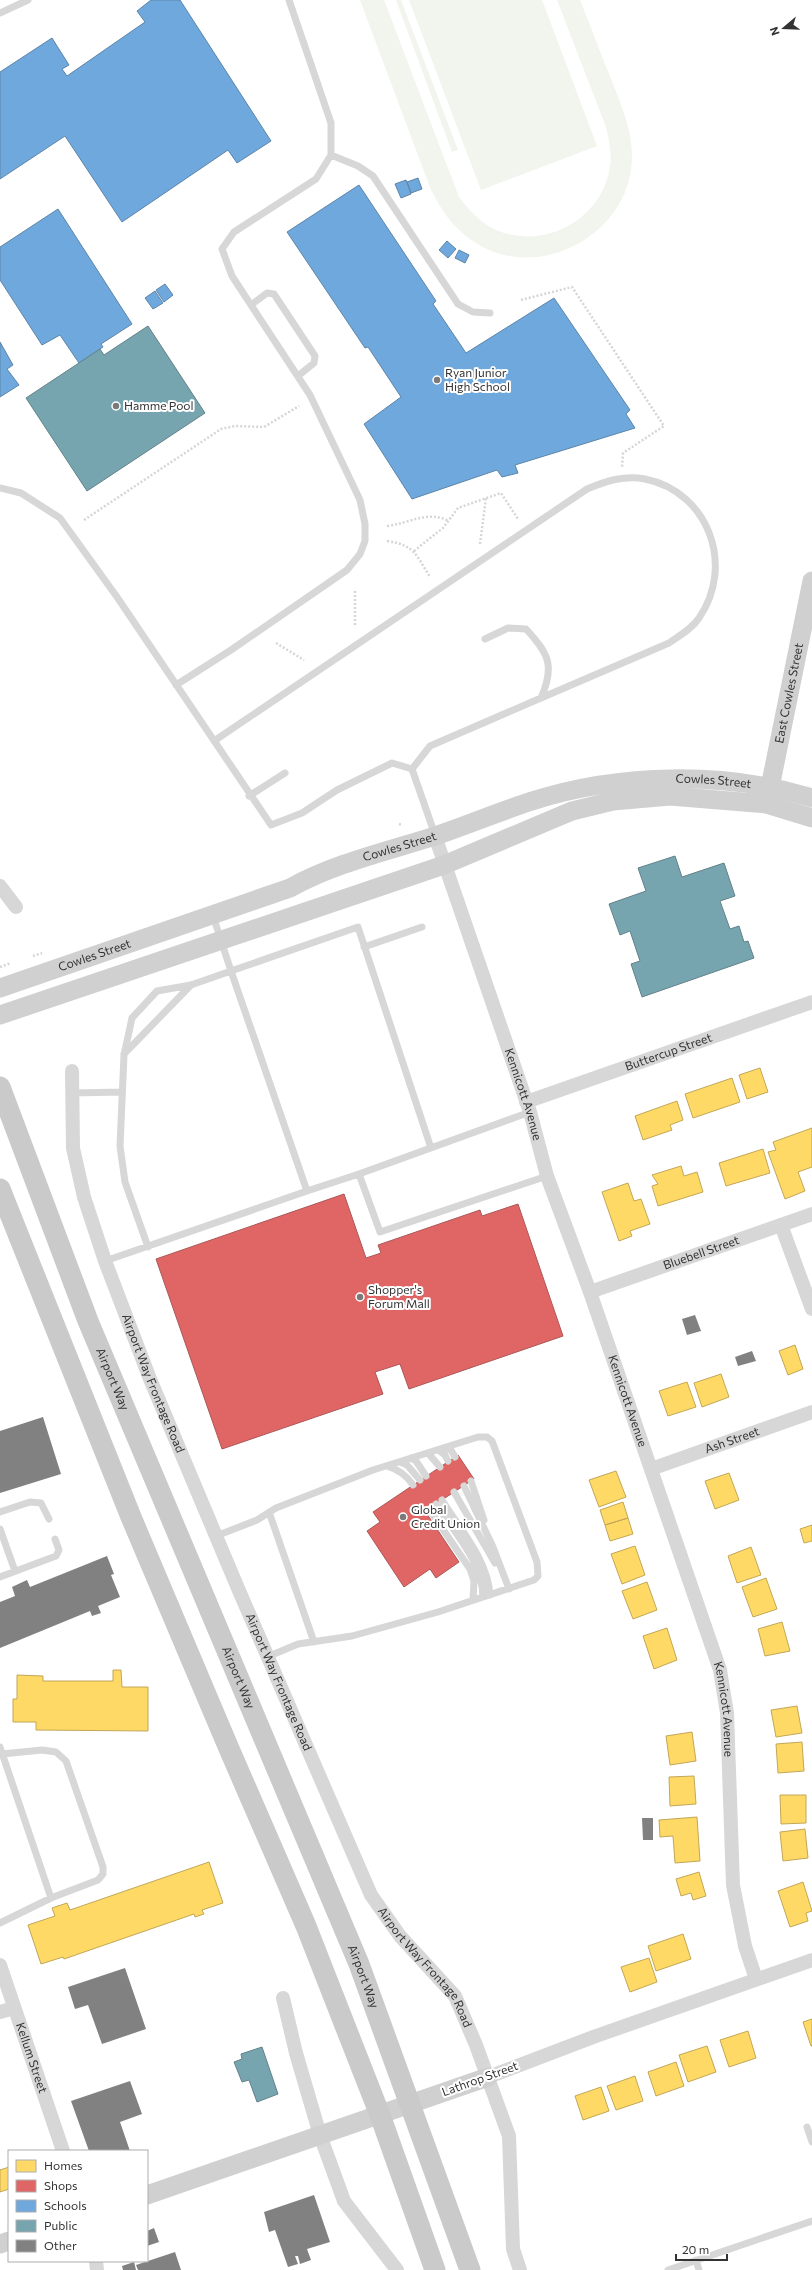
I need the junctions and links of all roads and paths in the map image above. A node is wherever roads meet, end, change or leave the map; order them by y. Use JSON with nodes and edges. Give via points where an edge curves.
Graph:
{"nodes":[{"id":1,"x":28,"y":0,"type":"edge"},
{"id":2,"x":289,"y":0,"type":"edge"},
{"id":3,"x":0,"y":13,"type":"edge"},
{"id":4,"x":331,"y":155,"type":"junction"},
{"id":5,"x":521,"y":300,"type":"dead end"},
{"id":6,"x":251,"y":305,"type":"junction"},
{"id":7,"x":490,"y":313,"type":"dead end"},
{"id":8,"x":298,"y":376,"type":"junction"},
{"id":9,"x":299,"y":406,"type":"dead end"},
{"id":10,"x":622,"y":468,"type":"dead end"},
{"id":11,"x":0,"y":488,"type":"edge"},
{"id":12,"x":486,"y":498,"type":"junction"},
{"id":13,"x":518,"y":519,"type":"dead end"},
{"id":14,"x":84,"y":520,"type":"dead end"},
{"id":15,"x":449,"y":521,"type":"junction"},
{"id":16,"x":387,"y":526,"type":"dead end"},
{"id":17,"x":387,"y":541,"type":"dead end"},
{"id":18,"x":480,"y":544,"type":"dead end"},
{"id":19,"x":414,"y":551,"type":"junction"},
{"id":20,"x":430,"y":577,"type":"dead end"},
{"id":21,"x":812,"y":581,"type":"edge"},
{"id":22,"x":355,"y":591,"type":"dead end"},
{"id":23,"x":355,"y":626,"type":"dead end"},
{"id":24,"x":486,"y":639,"type":"dead end"},
{"id":25,"x":276,"y":643,"type":"dead end"},
{"id":26,"x":304,"y":660,"type":"dead end"},
{"id":27,"x":176,"y":685,"type":"junction"},
{"id":28,"x":540,"y":698,"type":"junction"},
{"id":29,"x":214,"y":741,"type":"junction"},
{"id":30,"x":412,"y":769,"type":"junction"},
{"id":31,"x":285,"y":773,"type":"dead end"},
{"id":32,"x":770,"y":786,"type":"junction"},
{"id":33,"x":249,"y":796,"type":"junction"},
{"id":34,"x":812,"y":798,"type":"edge"},
{"id":35,"x":766,"y":804,"type":"junction"},
{"id":36,"x":812,"y":818,"type":"edge"},
{"id":37,"x":435,"y":836,"type":"junction"},
{"id":38,"x":444,"y":865,"type":"junction"},
{"id":39,"x":0,"y":886,"type":"edge"},
{"id":40,"x":16,"y":907,"type":"dead end"},
{"id":41,"x":212,"y":915,"type":"junction"},
{"id":42,"x":422,"y":927,"type":"dead end"},
{"id":43,"x":221,"y":940,"type":"junction"},
{"id":44,"x":364,"y":947,"type":"junction"},
{"id":45,"x":42,"y":953,"type":"dead end"},
{"id":46,"x":33,"y":956,"type":"dead end"},
{"id":47,"x":11,"y":963,"type":"dead end"},
{"id":48,"x":0,"y":967,"type":"edge"},
{"id":49,"x":231,"y":972,"type":"junction"},
{"id":50,"x":191,"y":985,"type":"junction"},
{"id":51,"x":0,"y":988,"type":"edge"},
{"id":52,"x":812,"y":1002,"type":"edge"},
{"id":53,"x":0,"y":1015,"type":"edge"},
{"id":54,"x":124,"y":1054,"type":"junction"},
{"id":55,"x":72,"y":1071,"type":"dead end"},
{"id":56,"x":0,"y":1087,"type":"edge"},
{"id":57,"x":122,"y":1092,"type":"junction"},
{"id":58,"x":72,"y":1093,"type":"junction"},
{"id":59,"x":528,"y":1107,"type":"junction"},
{"id":60,"x":431,"y":1148,"type":"junction"},
{"id":61,"x":359,"y":1174,"type":"junction"},
{"id":62,"x":547,"y":1176,"type":"junction"},
{"id":63,"x":0,"y":1189,"type":"edge"},
{"id":64,"x":307,"y":1191,"type":"junction"},
{"id":65,"x":812,"y":1214,"type":"edge"},
{"id":66,"x":781,"y":1225,"type":"junction"},
{"id":67,"x":148,"y":1247,"type":"junction"},
{"id":68,"x":105,"y":1261,"type":"junction"},
{"id":69,"x":590,"y":1292,"type":"junction"},
{"id":70,"x":812,"y":1309,"type":"edge"},
{"id":71,"x":812,"y":1412,"type":"edge"},
{"id":72,"x":446,"y":1448,"type":"junction"},
{"id":73,"x":438,"y":1450,"type":"junction"},
{"id":74,"x":428,"y":1453,"type":"junction"},
{"id":75,"x":455,"y":1457,"type":"dead end"},
{"id":76,"x":411,"y":1458,"type":"junction"},
{"id":77,"x":448,"y":1461,"type":"dead end"},
{"id":78,"x":400,"y":1462,"type":"junction"},
{"id":79,"x":387,"y":1466,"type":"junction"},
{"id":80,"x":440,"y":1467,"type":"dead end"},
{"id":81,"x":651,"y":1469,"type":"junction"},
{"id":82,"x":426,"y":1476,"type":"dead end"},
{"id":83,"x":420,"y":1480,"type":"dead end"},
{"id":84,"x":471,"y":1481,"type":"dead end"},
{"id":85,"x":412,"y":1485,"type":"dead end"},
{"id":86,"x":464,"y":1486,"type":"dead end"},
{"id":87,"x":454,"y":1492,"type":"dead end"},
{"id":88,"x":0,"y":1512,"type":"edge"},
{"id":89,"x":269,"y":1512,"type":"junction"},
{"id":90,"x":49,"y":1519,"type":"dead end"},
{"id":91,"x":0,"y":1529,"type":"edge"},
{"id":92,"x":216,"y":1536,"type":"junction"},
{"id":93,"x":55,"y":1539,"type":"dead end"},
{"id":94,"x":493,"y":1547,"type":"junction"},
{"id":95,"x":15,"y":1571,"type":"junction"},
{"id":96,"x":0,"y":1578,"type":"edge"},
{"id":97,"x":506,"y":1589,"type":"junction"},
{"id":98,"x":486,"y":1596,"type":"junction"},
{"id":99,"x":473,"y":1600,"type":"junction"},
{"id":100,"x":314,"y":1642,"type":"junction"},
{"id":101,"x":267,"y":1657,"type":"junction"},
{"id":102,"x":1,"y":1751,"type":"edge"},
{"id":103,"x":51,"y":1898,"type":"junction"},
{"id":104,"x":0,"y":1922,"type":"edge"},
{"id":105,"x":812,"y":1960,"type":"edge"},
{"id":106,"x":0,"y":1966,"type":"edge"},
{"id":107,"x":756,"y":1979,"type":"junction"},
{"id":108,"x":283,"y":1998,"type":"dead end"},
{"id":109,"x":14,"y":2008,"type":"junction"},
{"id":110,"x":0,"y":2012,"type":"edge"},
{"id":111,"x":488,"y":2077,"type":"junction"},
{"id":112,"x":412,"y":2104,"type":"junction"},
{"id":113,"x":380,"y":2115,"type":"junction"},
{"id":114,"x":807,"y":2127,"type":"dead end"},
{"id":115,"x":320,"y":2135,"type":"junction"},
{"id":116,"x":812,"y":2142,"type":"edge"},
{"id":117,"x":62,"y":2150,"type":"edge"},
{"id":118,"x":148,"y":2195,"type":"edge"},
{"id":119,"x":812,"y":2221,"type":"edge"},
{"id":120,"x":696,"y":2260,"type":"junction"},
{"id":121,"x":397,"y":2270,"type":"edge"},
{"id":122,"x":435,"y":2270,"type":"edge"},
{"id":123,"x":470,"y":2270,"type":"edge"},
{"id":124,"x":520,"y":2270,"type":"edge"},
{"id":125,"x":668,"y":2270,"type":"edge"},
{"id":126,"x":699,"y":2270,"type":"edge"}],
"edges":[{"from":1,"to":3,"type":"lane"},
{"from":2,"to":4,"type":"lane","via":[[331,123]]},
{"from":4,"to":6,"type":"lane","via":[[316,179],[234,232],[222,249],[232,276]]},
{"from":4,"to":7,"type":"lane","via":[[358,166],[373,176],[458,304],[473,312]]},
{"from":5,"to":10,"type":"path","via":[[572,287],[664,426],[623,453]]},
{"from":6,"to":8,"type":"lane"},
{"from":6,"to":8,"type":"lane","via":[[267,293],[274,294],[315,356],[314,363]]},
{"from":8,"to":27,"type":"lane","via":[[310,395],[360,500],[365,524],[365,541],[360,554],[347,570]]},
{"from":9,"to":14,"type":"path","via":[[264,427],[234,426],[221,429]]},
{"from":11,"to":27,"type":"lane","via":[[21,493],[60,518]]},
{"from":12,"to":13,"type":"path","via":[[501,493]]},
{"from":12,"to":15,"type":"path","via":[[458,508]]},
{"from":12,"to":18,"type":"path"},
{"from":15,"to":16,"type":"path","via":[[433,515],[404,524]]},
{"from":15,"to":19,"type":"path","via":[[437,534]]},
{"from":17,"to":19,"type":"path","via":[[406,544]]},
{"from":19,"to":20,"type":"path"},
{"from":21,"to":32,"type":"main road","name":"East Cowles Street"},
{"from":22,"to":23,"type":"path"},
{"from":24,"to":28,"type":"lane","via":[[508,628],[526,629],[542,647],[548,663],[548,680]]},
{"from":25,"to":26,"type":"path"},
{"from":27,"to":29,"type":"lane"},
{"from":28,"to":29,"type":"lane","via":[[669,643],[686,632],[699,618],[710,595],[716,564],[715,552],[709,529],[696,509],[680,495],[646,479],[608,480],[586,488]]},
{"from":28,"to":30,"type":"lane","via":[[430,746]]},
{"from":29,"to":33,"type":"lane"},
{"from":30,"to":33,"type":"lane","via":[[392,763],[336,790],[302,814],[271,825]]},
{"from":30,"to":37,"type":"lane"},
{"from":31,"to":33,"type":"lane"},
{"from":32,"to":34,"type":"main road","name":"Cowles Street"},
{"from":32,"to":35,"type":"main road","name":"East Cowles Street"},
{"from":32,"to":37,"type":"main road","name":"Cowles Street","via":[[697,778],[614,783],[533,801]]},
{"from":35,"to":36,"type":"main road","name":"Cowles Street"},
{"from":35,"to":38,"type":"main road","name":"Cowles Street","via":[[670,796],[613,801],[572,811]]},
{"from":37,"to":38,"type":"street","name":"Kennicott Avenue"},
{"from":37,"to":41,"type":"main road","name":"Cowles Street","via":[[311,876],[290,888]]},
{"from":38,"to":43,"type":"main road","name":"Cowles Street"},
{"from":38,"to":59,"type":"street","name":"Kennicott Avenue"},
{"from":39,"to":40,"type":"street"},
{"from":41,"to":43,"type":"lane"},
{"from":41,"to":51,"type":"main road","name":"Cowles Street"},
{"from":42,"to":44,"type":"lane"},
{"from":43,"to":49,"type":"lane"},
{"from":43,"to":53,"type":"main road","name":"Cowles Street"},
{"from":44,"to":49,"type":"lane","via":[[358,927]]},
{"from":44,"to":60,"type":"lane"},
{"from":45,"to":46,"type":"path"},
{"from":47,"to":48,"type":"path"},
{"from":49,"to":50,"type":"lane"},
{"from":49,"to":64,"type":"lane"},
{"from":50,"to":54,"type":"lane"},
{"from":50,"to":54,"type":"lane","via":[[157,991],[132,1018]]},
{"from":52,"to":59,"type":"street","name":"Buttercup Street"},
{"from":54,"to":57,"type":"lane"},
{"from":55,"to":58,"type":"street","name":"Airport Way Frontage Road"},
{"from":56,"to":112,"type":"main road","name":"Airport Way","via":[[88,1321],[359,1964]]},
{"from":57,"to":58,"type":"lane"},
{"from":57,"to":67,"type":"lane","via":[[120,1146],[125,1182]]},
{"from":58,"to":68,"type":"street","name":"Airport Way Frontage Road","via":[[73,1148],[84,1197]]},
{"from":59,"to":60,"type":"lane"},
{"from":59,"to":62,"type":"street","name":"Kennicott Avenue"},
{"from":60,"to":61,"type":"lane"},
{"from":61,"to":62,"type":"lane","via":[[380,1232]]},
{"from":61,"to":64,"type":"lane"},
{"from":62,"to":69,"type":"street","name":"Kennicott Avenue"},
{"from":63,"to":113,"type":"main road","via":[[134,1524],[306,1926]]},
{"from":64,"to":67,"type":"lane"},
{"from":65,"to":66,"type":"street","name":"Bluebell Street"},
{"from":66,"to":69,"type":"street","name":"Bluebell Street"},
{"from":66,"to":70,"type":"street"},
{"from":67,"to":68,"type":"lane"},
{"from":68,"to":92,"type":"street","name":"Airport Way Frontage Road","via":[[150,1379]]},
{"from":69,"to":81,"type":"street","name":"Kennicott Avenue"},
{"from":71,"to":81,"type":"street","name":"Ash Street"},
{"from":72,"to":73,"type":"lane"},
{"from":72,"to":75,"type":"lane","via":[[451,1450]]},
{"from":72,"to":97,"type":"lane","via":[[478,1437],[487,1437],[492,1441],[537,1562],[538,1576],[534,1580]]},
{"from":73,"to":74,"type":"lane"},
{"from":73,"to":77,"type":"lane"},
{"from":74,"to":76,"type":"lane"},
{"from":74,"to":80,"type":"lane"},
{"from":76,"to":78,"type":"lane"},
{"from":76,"to":82,"type":"lane"},
{"from":78,"to":79,"type":"lane"},
{"from":78,"to":83,"type":"lane","via":[[407,1465]]},
{"from":79,"to":85,"type":"lane","via":[[398,1469]]},
{"from":79,"to":89,"type":"lane"},
{"from":81,"to":107,"type":"street","name":"Kennicott Avenue","via":[[720,1670],[727,1713],[733,1885],[745,1946]]},
{"from":84,"to":94,"type":"lane"},
{"from":86,"to":94,"type":"lane"},
{"from":87,"to":97,"type":"lane","via":[[494,1561]]},
{"from":88,"to":90,"type":"lane","via":[[30,1502],[41,1502]]},
{"from":89,"to":92,"type":"lane","via":[[257,1520]]},
{"from":89,"to":100,"type":"lane"},
{"from":91,"to":95,"type":"lane"},
{"from":92,"to":101,"type":"street","name":"Airport Way Frontage Road"},
{"from":93,"to":95,"type":"lane","via":[[59,1550],[56,1556]]},
{"from":94,"to":97,"type":"lane"},
{"from":95,"to":96,"type":"lane"},
{"from":97,"to":98,"type":"lane"},
{"from":98,"to":99,"type":"lane"},
{"from":98,"to":99,"type":"lane","via":[[478,1568],[436,1504],[470,1569],[474,1581]]},
{"from":99,"to":100,"type":"lane","via":[[352,1636]]},
{"from":100,"to":101,"type":"lane","via":[[298,1644]]},
{"from":101,"to":111,"type":"street","name":"Airport Way Frontage Road","via":[[371,1895],[400,1936],[455,1996]]},
{"from":102,"to":103,"type":"lane"},
{"from":102,"to":103,"type":"lane","via":[[56,1752],[66,1761],[103,1867],[103,1874],[98,1880]]},
{"from":103,"to":104,"type":"lane"},
{"from":105,"to":107,"type":"street","name":"Lathrop Street"},
{"from":106,"to":109,"type":"street","name":"Kellum Street"},
{"from":107,"to":111,"type":"street","name":"Lathrop Street"},
{"from":108,"to":115,"type":"street"},
{"from":109,"to":110,"type":"street"},
{"from":109,"to":117,"type":"street","name":"Kellum Street"},
{"from":111,"to":112,"type":"main road","name":"Lathrop Street"},
{"from":111,"to":124,"type":"street","name":"Airport Way Frontage Road","via":[[509,2136],[513,2248]]},
{"from":112,"to":113,"type":"main road","name":"Lathrop Street"},
{"from":112,"to":123,"type":"main road","name":"Airport Way"},
{"from":113,"to":115,"type":"main road","name":"Lathrop Street"},
{"from":113,"to":122,"type":"main road"},
{"from":114,"to":116,"type":"lane"},
{"from":115,"to":118,"type":"main road","name":"Lathrop Street"},
{"from":115,"to":121,"type":"street","via":[[344,2201]]},
{"from":119,"to":120,"type":"lane"},
{"from":120,"to":125,"type":"lane"},
{"from":120,"to":126,"type":"lane"}]}
